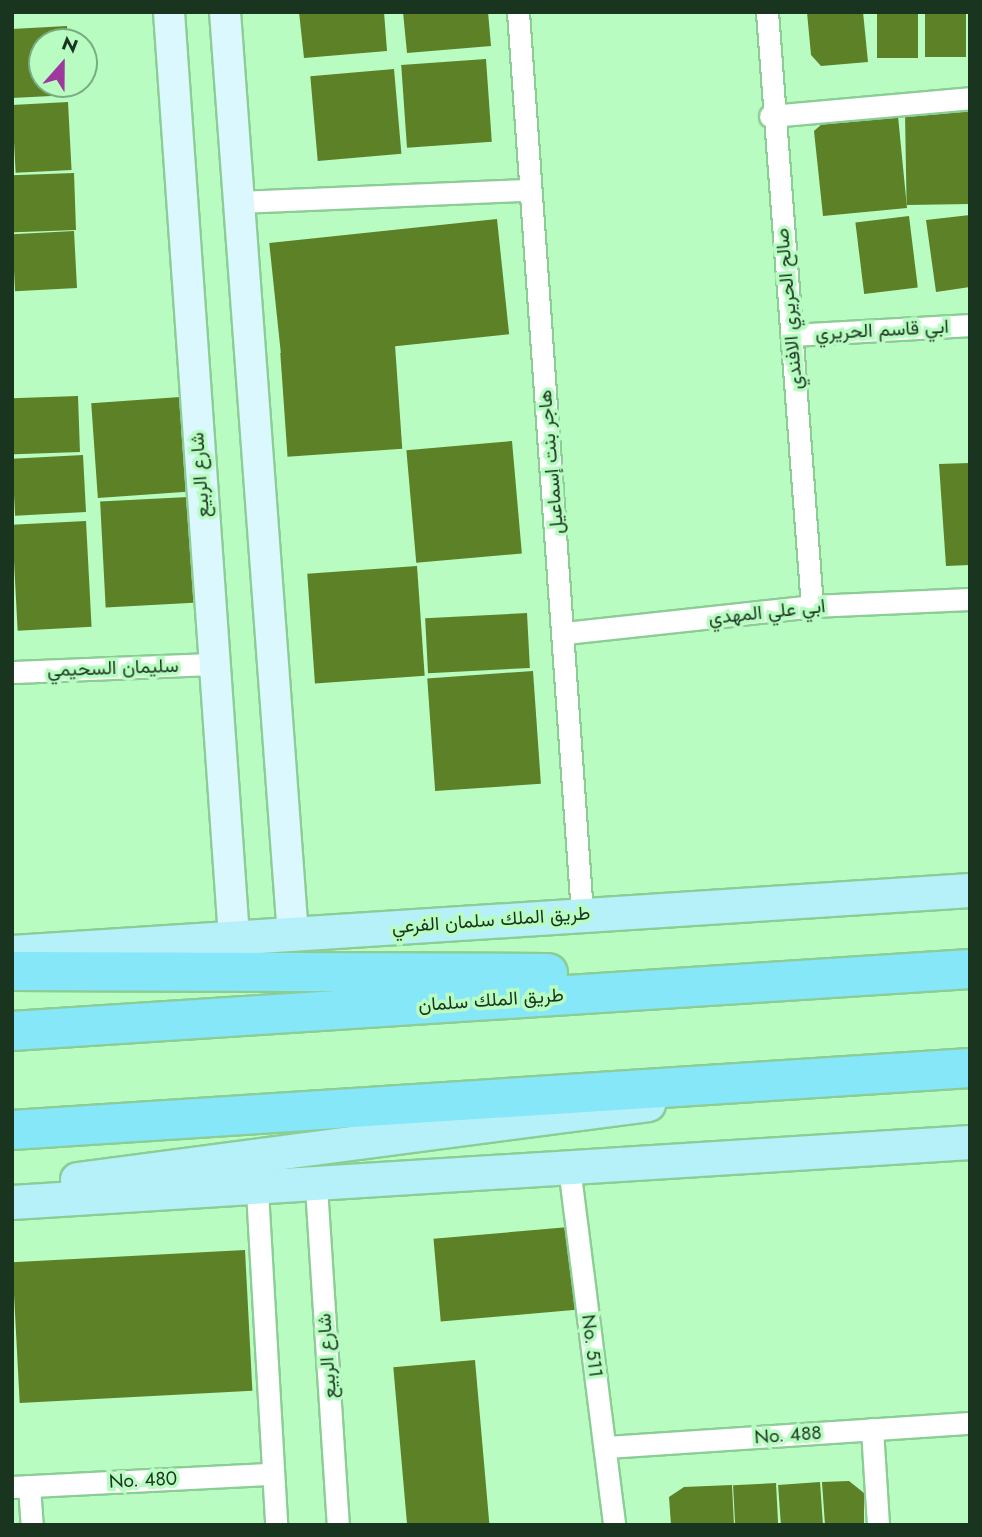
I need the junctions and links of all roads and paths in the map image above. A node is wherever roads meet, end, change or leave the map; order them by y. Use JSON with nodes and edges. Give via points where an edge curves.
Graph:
{"nodes":[{"id":1,"x":169,"y":12,"type":"edge"},
{"id":2,"x":225,"y":12,"type":"edge"},
{"id":3,"x":518,"y":12,"type":"edge"},
{"id":4,"x":767,"y":12,"type":"edge"},
{"id":5,"x":970,"y":99,"type":"edge"},
{"id":6,"x":770,"y":116,"type":"junction"},
{"id":7,"x":528,"y":190,"type":"junction"},
{"id":8,"x":237,"y":202,"type":"junction"},
{"id":9,"x":970,"y":325,"type":"edge"},
{"id":10,"x":793,"y":335,"type":"junction"},
{"id":11,"x":970,"y":599,"type":"edge"},
{"id":12,"x":812,"y":606,"type":"junction"},
{"id":13,"x":565,"y":633,"type":"junction"},
{"id":14,"x":213,"y":664,"type":"junction"},
{"id":15,"x":12,"y":672,"type":"edge"},
{"id":16,"x":970,"y":890,"type":"edge"},
{"id":17,"x":582,"y":912,"type":"junction"},
{"id":18,"x":293,"y":935,"type":"junction"},
{"id":19,"x":234,"y":937,"type":"junction"},
{"id":20,"x":12,"y":952,"type":"edge"},
{"id":21,"x":970,"y":969,"type":"edge"},
{"id":22,"x":12,"y":971,"type":"edge"},
{"id":23,"x":886,"y":975,"type":"junction"},
{"id":24,"x":12,"y":1031,"type":"edge"},
{"id":25,"x":970,"y":1068,"type":"edge"},
{"id":26,"x":828,"y":1078,"type":"junction"},
{"id":27,"x":12,"y":1130,"type":"edge"},
{"id":28,"x":970,"y":1142,"type":"edge"},
{"id":29,"x":569,"y":1167,"type":"junction"},
{"id":30,"x":12,"y":1186,"type":"edge"},
{"id":31,"x":316,"y":1188,"type":"junction"},
{"id":32,"x":257,"y":1191,"type":"junction"},
{"id":33,"x":12,"y":1202,"type":"edge"},
{"id":34,"x":970,"y":1423,"type":"edge"},
{"id":35,"x":872,"y":1429,"type":"junction"},
{"id":36,"x":606,"y":1447,"type":"junction"},
{"id":37,"x":273,"y":1474,"type":"junction"},
{"id":38,"x":21,"y":1486,"type":"edge"},
{"id":39,"x":32,"y":1525,"type":"edge"},
{"id":40,"x":276,"y":1525,"type":"edge"},
{"id":41,"x":338,"y":1525,"type":"edge"},
{"id":42,"x":614,"y":1525,"type":"edge"},
{"id":43,"x":878,"y":1525,"type":"edge"}],
"edges":[{"from":1,"to":14,"type":"street","name":"شارع الربيع"},
{"from":2,"to":8,"type":"street"},
{"from":3,"to":7,"type":"street","name":"هاجر بنت إسماعيل"},
{"from":4,"to":6,"type":"street","name":"صالح الحريري الافندي"},
{"from":5,"to":6,"type":"street"},
{"from":6,"to":10,"type":"street","name":"صالح الحريري الافندي"},
{"from":7,"to":8,"type":"street"},
{"from":7,"to":13,"type":"street","name":"هاجر بنت إسماعيل"},
{"from":8,"to":18,"type":"street"},
{"from":9,"to":10,"type":"street","name":"ابي قاسم الحريري"},
{"from":10,"to":12,"type":"street","name":"صالح الحريري الافندي"},
{"from":11,"to":12,"type":"street","name":"ابي علي المهدي"},
{"from":12,"to":13,"type":"street","name":"ابي علي المهدي"},
{"from":13,"to":17,"type":"street","name":"هاجر بنت إسماعيل"},
{"from":14,"to":15,"type":"street","name":"سليمان السحيمي"},
{"from":14,"to":19,"type":"street","name":"شارع الربيع"},
{"from":16,"to":17,"type":"main road","name":"طريق الملك سلمان الفرعي"},
{"from":17,"to":18,"type":"main road","name":"طريق الملك سلمان الفرعي"},
{"from":18,"to":19,"type":"main road","name":"طريق الملك سلمان الفرعي"},
{"from":19,"to":20,"type":"main road","name":"طريق الملك سلمان الفرعي"},
{"from":21,"to":23,"type":"highway","name":"طريق الملك سلمان"},
{"from":22,"to":23,"type":"highway"},
{"from":23,"to":24,"type":"highway","name":"طريق الملك سلمان"},
{"from":25,"to":26,"type":"highway"},
{"from":26,"to":27,"type":"highway"},
{"from":26,"to":30,"type":"main road","via":[[360,1147]]},
{"from":28,"to":29,"type":"main road"},
{"from":29,"to":31,"type":"main road"},
{"from":29,"to":36,"type":"street","name":"No. 511"},
{"from":31,"to":32,"type":"main road"},
{"from":31,"to":41,"type":"street","name":"شارع الربيع"},
{"from":32,"to":33,"type":"main road"},
{"from":32,"to":37,"type":"street"},
{"from":34,"to":35,"type":"street","name":"No. 488"},
{"from":35,"to":36,"type":"street","name":"No. 488"},
{"from":35,"to":43,"type":"street"},
{"from":36,"to":42,"type":"street","name":"No. 511"},
{"from":37,"to":38,"type":"street","name":"No. 480"},
{"from":37,"to":40,"type":"street"},
{"from":38,"to":39,"type":"street"}]}
